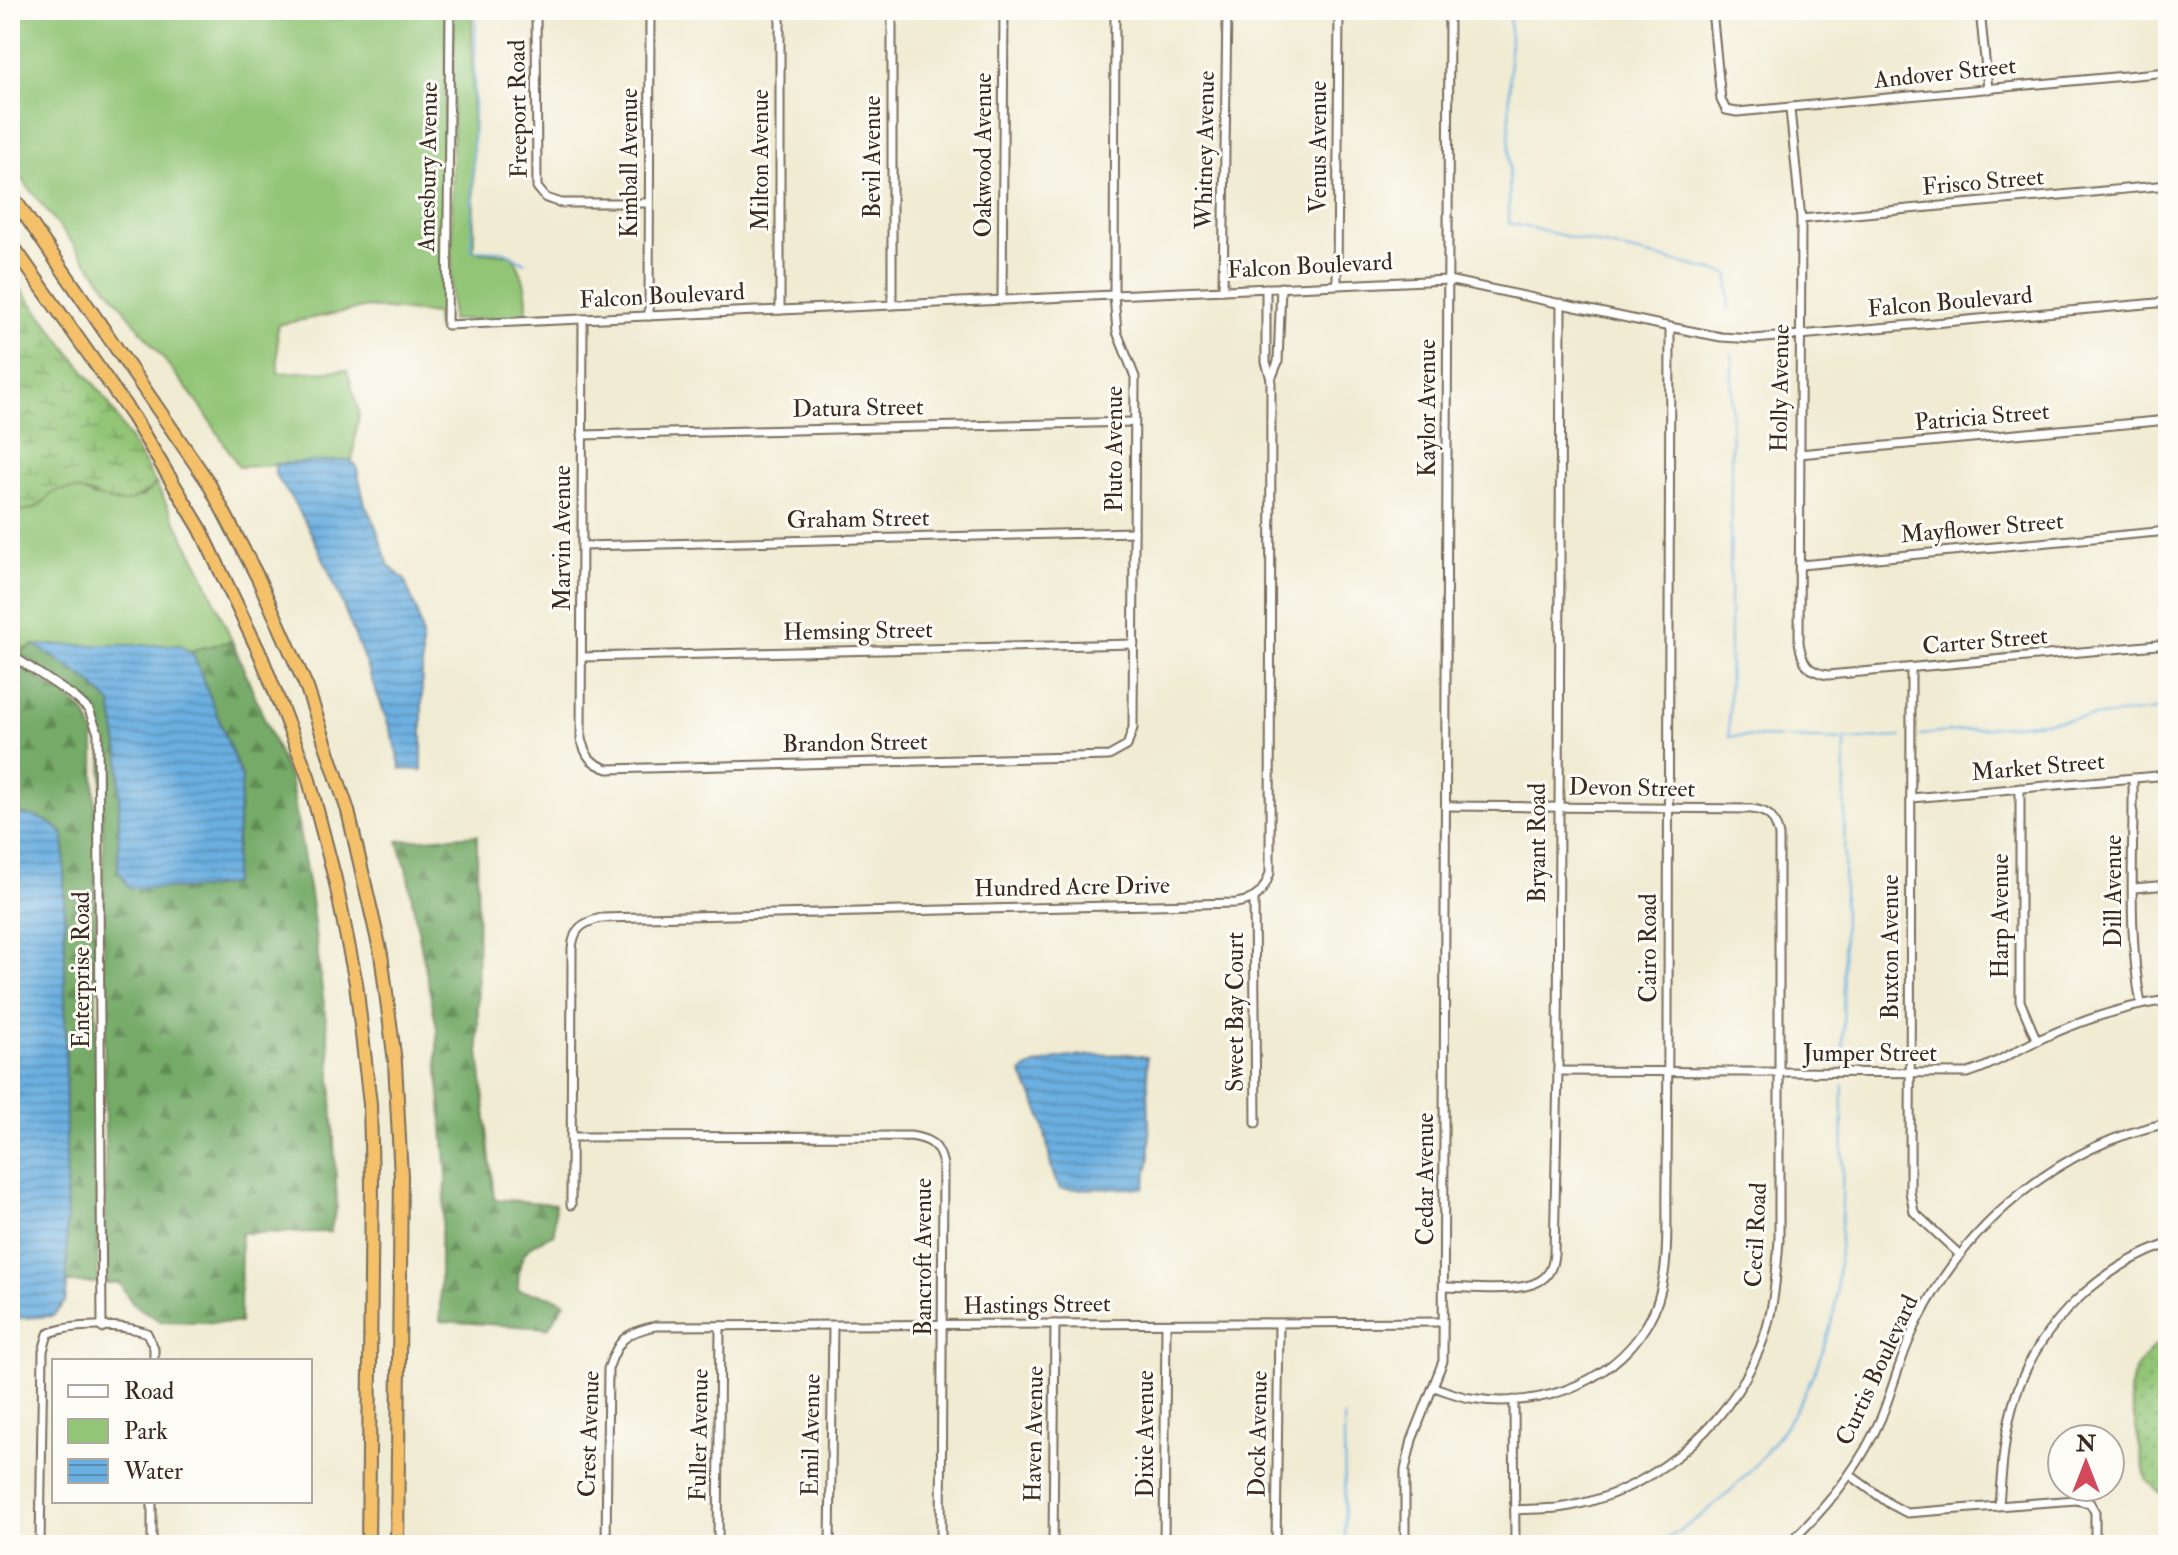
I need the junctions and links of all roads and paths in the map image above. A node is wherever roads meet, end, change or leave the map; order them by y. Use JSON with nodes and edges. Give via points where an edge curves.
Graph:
{"nodes":[{"id":1,"x":450,"y":10,"type":"edge"},
{"id":2,"x":536,"y":10,"type":"edge"},
{"id":3,"x":650,"y":10,"type":"edge"},
{"id":4,"x":780,"y":10,"type":"edge"},
{"id":5,"x":892,"y":10,"type":"edge"},
{"id":6,"x":1004,"y":10,"type":"edge"},
{"id":7,"x":1115,"y":10,"type":"edge"},
{"id":8,"x":1227,"y":10,"type":"edge"},
{"id":9,"x":1339,"y":10,"type":"edge"},
{"id":10,"x":1449,"y":10,"type":"edge"},
{"id":11,"x":1712,"y":10,"type":"edge"},
{"id":12,"x":1980,"y":10,"type":"edge"},
{"id":13,"x":2168,"y":72,"type":"edge"},
{"id":14,"x":1988,"y":89,"type":"junction"},
{"id":15,"x":1790,"y":109,"type":"junction"},
{"id":16,"x":2168,"y":185,"type":"edge"},
{"id":17,"x":10,"y":193,"type":"edge"},
{"id":18,"x":649,"y":203,"type":"junction"},
{"id":19,"x":1801,"y":219,"type":"junction"},
{"id":20,"x":10,"y":242,"type":"edge"},
{"id":21,"x":1448,"y":280,"type":"junction"},
{"id":22,"x":1337,"y":284,"type":"junction"},
{"id":23,"x":1281,"y":287,"type":"junction"},
{"id":24,"x":1266,"y":288,"type":"junction"},
{"id":25,"x":1223,"y":290,"type":"junction"},
{"id":26,"x":1114,"y":295,"type":"junction"},
{"id":27,"x":1002,"y":299,"type":"junction"},
{"id":28,"x":2168,"y":302,"type":"edge"},
{"id":29,"x":1561,"y":303,"type":"junction"},
{"id":30,"x":892,"y":305,"type":"junction"},
{"id":31,"x":780,"y":310,"type":"junction"},
{"id":32,"x":649,"y":316,"type":"junction"},
{"id":33,"x":583,"y":319,"type":"junction"},
{"id":34,"x":447,"y":325,"type":"joint"},
{"id":35,"x":1670,"y":327,"type":"junction"},
{"id":36,"x":1801,"y":336,"type":"junction"},
{"id":37,"x":1271,"y":379,"type":"junction"},
{"id":38,"x":2168,"y":420,"type":"edge"},
{"id":39,"x":1134,"y":422,"type":"junction"},
{"id":40,"x":582,"y":435,"type":"junction"},
{"id":41,"x":1799,"y":454,"type":"junction"},
{"id":42,"x":2168,"y":531,"type":"edge"},
{"id":43,"x":1134,"y":532,"type":"junction"},
{"id":44,"x":583,"y":546,"type":"junction"},
{"id":45,"x":1801,"y":565,"type":"junction"},
{"id":46,"x":1134,"y":644,"type":"junction"},
{"id":47,"x":2168,"y":644,"type":"edge"},
{"id":48,"x":10,"y":654,"type":"edge"},
{"id":49,"x":582,"y":657,"type":"junction"},
{"id":50,"x":1807,"y":667,"type":"joint"},
{"id":51,"x":1911,"y":668,"type":"junction"},
{"id":52,"x":1127,"y":746,"type":"joint"},
{"id":53,"x":586,"y":755,"type":"joint"},
{"id":54,"x":2168,"y":775,"type":"edge"},
{"id":55,"x":2133,"y":778,"type":"junction"},
{"id":56,"x":2020,"y":788,"type":"junction"},
{"id":57,"x":1911,"y":798,"type":"junction"},
{"id":58,"x":1446,"y":806,"type":"junction"},
{"id":59,"x":1557,"y":807,"type":"junction"},
{"id":60,"x":1669,"y":809,"type":"junction"},
{"id":61,"x":1769,"y":814,"type":"joint"},
{"id":62,"x":2168,"y":885,"type":"edge"},
{"id":63,"x":2134,"y":888,"type":"junction"},
{"id":64,"x":1254,"y":900,"type":"junction"},
{"id":65,"x":2168,"y":1000,"type":"edge"},
{"id":66,"x":2141,"y":1004,"type":"junction"},
{"id":67,"x":2037,"y":1041,"type":"junction"},
{"id":68,"x":1558,"y":1071,"type":"junction"},
{"id":69,"x":1668,"y":1072,"type":"junction"},
{"id":70,"x":1779,"y":1072,"type":"junction"},
{"id":71,"x":1910,"y":1073,"type":"junction"},
{"id":72,"x":1256,"y":1123,"type":"dead end"},
{"id":73,"x":2168,"y":1123,"type":"edge"},
{"id":74,"x":571,"y":1137,"type":"junction"},
{"id":75,"x":571,"y":1205,"type":"dead end"},
{"id":76,"x":2168,"y":1244,"type":"edge"},
{"id":77,"x":1959,"y":1254,"type":"junction"},
{"id":78,"x":1445,"y":1287,"type":"junction"},
{"id":79,"x":1443,"y":1322,"type":"junction"},
{"id":80,"x":1055,"y":1324,"type":"junction"},
{"id":81,"x":1166,"y":1324,"type":"junction"},
{"id":82,"x":1279,"y":1324,"type":"junction"},
{"id":83,"x":720,"y":1326,"type":"junction"},
{"id":84,"x":833,"y":1326,"type":"junction"},
{"id":85,"x":944,"y":1326,"type":"junction"},
{"id":86,"x":102,"y":1328,"type":"junction"},
{"id":87,"x":631,"y":1331,"type":"joint"},
{"id":88,"x":154,"y":1359,"type":"edge"},
{"id":89,"x":1434,"y":1387,"type":"junction"},
{"id":90,"x":1514,"y":1400,"type":"junction"},
{"id":91,"x":1850,"y":1475,"type":"junction"},
{"id":92,"x":152,"y":1503,"type":"edge"},
{"id":93,"x":1999,"y":1505,"type":"junction"},
{"id":94,"x":1515,"y":1510,"type":"junction"},
{"id":95,"x":40,"y":1545,"type":"edge"},
{"id":96,"x":152,"y":1545,"type":"edge"},
{"id":97,"x":368,"y":1545,"type":"edge"},
{"id":98,"x":397,"y":1545,"type":"edge"},
{"id":99,"x":606,"y":1545,"type":"edge"},
{"id":100,"x":718,"y":1545,"type":"edge"},
{"id":101,"x":830,"y":1545,"type":"edge"},
{"id":102,"x":941,"y":1545,"type":"edge"},
{"id":103,"x":1053,"y":1545,"type":"edge"},
{"id":104,"x":1164,"y":1545,"type":"edge"},
{"id":105,"x":1276,"y":1545,"type":"edge"},
{"id":106,"x":1405,"y":1545,"type":"edge"},
{"id":107,"x":1515,"y":1545,"type":"edge"},
{"id":108,"x":1787,"y":1545,"type":"edge"},
{"id":109,"x":2095,"y":1545,"type":"edge"}],
"edges":[{"from":1,"to":34,"type":"street","name":"Amesbury Avenue"},
{"from":2,"to":18,"type":"street","name":"Freeport Road","via":[[537,187],[546,198],[561,203]]},
{"from":3,"to":18,"type":"street","name":"Kimball Avenue"},
{"from":4,"to":31,"type":"street","name":"Milton Avenue"},
{"from":5,"to":30,"type":"street","name":"Bevil Avenue"},
{"from":6,"to":27,"type":"street","name":"Oakwood Avenue"},
{"from":7,"to":26,"type":"street","name":"Pluto Avenue"},
{"from":8,"to":25,"type":"street","name":"Whitney Avenue"},
{"from":9,"to":22,"type":"street","name":"Venus Avenue"},
{"from":10,"to":21,"type":"street","name":"Kaylor Avenue"},
{"from":11,"to":15,"type":"street","name":"Andover Street","via":[[1726,110]]},
{"from":12,"to":14,"type":"street"},
{"from":13,"to":14,"type":"street","name":"Andover Street"},
{"from":14,"to":15,"type":"street","name":"Andover Street"},
{"from":15,"to":19,"type":"street","name":"Holly Avenue"},
{"from":16,"to":19,"type":"street","name":"Frisco Street"},
{"from":17,"to":98,"type":"highway","via":[[208,482],[307,688],[348,811],[381,954],[395,1062],[401,1177]]},
{"from":18,"to":32,"type":"street","name":"Kimball Avenue"},
{"from":19,"to":36,"type":"street","name":"Holly Avenue"},
{"from":20,"to":97,"type":"highway","via":[[133,417],[200,528],[261,656],[308,776],[356,983],[370,1104]]},
{"from":21,"to":22,"type":"street","name":"Falcon Boulevard"},
{"from":21,"to":29,"type":"street","name":"Falcon Boulevard"},
{"from":21,"to":58,"type":"street","name":"Kaylor Avenue"},
{"from":22,"to":23,"type":"street","name":"Falcon Boulevard"},
{"from":23,"to":24,"type":"street","name":"Falcon Boulevard"},
{"from":23,"to":37,"type":"street","via":[[1278,362]]},
{"from":24,"to":25,"type":"street","name":"Falcon Boulevard"},
{"from":24,"to":37,"type":"street","via":[[1266,362]]},
{"from":25,"to":26,"type":"street","name":"Falcon Boulevard"},
{"from":26,"to":27,"type":"street","name":"Falcon Boulevard"},
{"from":26,"to":39,"type":"street","name":"Pluto Avenue","via":[[1117,332],[1135,377]]},
{"from":27,"to":30,"type":"street","name":"Falcon Boulevard"},
{"from":28,"to":36,"type":"street","name":"Falcon Boulevard"},
{"from":29,"to":35,"type":"street","name":"Falcon Boulevard"},
{"from":29,"to":59,"type":"street","name":"Bryant Road"},
{"from":30,"to":31,"type":"street","name":"Falcon Boulevard"},
{"from":31,"to":32,"type":"street","name":"Falcon Boulevard"},
{"from":32,"to":33,"type":"street","name":"Falcon Boulevard"},
{"from":33,"to":34,"type":"street","name":"Falcon Boulevard"},
{"from":33,"to":40,"type":"street","name":"Marvin Avenue"},
{"from":35,"to":36,"type":"street","name":"Falcon Boulevard","via":[[1721,337]]},
{"from":35,"to":60,"type":"street","name":"Cairo Road"},
{"from":36,"to":41,"type":"street","name":"Holly Avenue"},
{"from":37,"to":64,"type":"street","via":[[1270,873]]},
{"from":38,"to":41,"type":"street","name":"Patricia Street"},
{"from":39,"to":40,"type":"street","name":"Datura Street"},
{"from":39,"to":43,"type":"street","name":"Pluto Avenue"},
{"from":40,"to":44,"type":"street","name":"Marvin Avenue"},
{"from":41,"to":45,"type":"street","name":"Holly Avenue"},
{"from":42,"to":45,"type":"street","name":"Mayflower Street"},
{"from":43,"to":44,"type":"street","name":"Graham Street"},
{"from":43,"to":46,"type":"street","name":"Pluto Avenue"},
{"from":44,"to":49,"type":"street","name":"Marvin Avenue"},
{"from":45,"to":50,"type":"street","name":"Holly Avenue","via":[[1799,642]]},
{"from":46,"to":49,"type":"street","name":"Hemsing Street"},
{"from":46,"to":52,"type":"street","name":"Pluto Avenue","via":[[1133,728]]},
{"from":47,"to":51,"type":"street","name":"Carter Street"},
{"from":48,"to":86,"type":"street","name":"Enterprise Road","via":[[76,698],[89,710],[98,733]]},
{"from":49,"to":53,"type":"street","name":"Marvin Avenue","via":[[581,739]]},
{"from":50,"to":51,"type":"street","name":"Carter Street","via":[[1828,675]]},
{"from":51,"to":57,"type":"street","name":"Buxton Avenue"},
{"from":52,"to":53,"type":"street","name":"Brandon Street","via":[[1109,756],[608,769]]},
{"from":54,"to":55,"type":"street","name":"Market Street"},
{"from":55,"to":56,"type":"street","name":"Market Street"},
{"from":55,"to":63,"type":"street","name":"Dill Avenue"},
{"from":56,"to":57,"type":"street","name":"Market Street"},
{"from":56,"to":67,"type":"street","name":"Harp Avenue","via":[[2020,1001]]},
{"from":57,"to":71,"type":"street","name":"Buxton Avenue"},
{"from":58,"to":59,"type":"street","name":"Devon Street"},
{"from":58,"to":78,"type":"street","name":"Cedar Avenue"},
{"from":59,"to":60,"type":"street","name":"Devon Street"},
{"from":59,"to":68,"type":"street","name":"Bryant Road"},
{"from":60,"to":61,"type":"street","name":"Devon Street","via":[[1752,809]]},
{"from":60,"to":69,"type":"street","name":"Cairo Road"},
{"from":61,"to":70,"type":"street","name":"Cecil Road","via":[[1779,836]]},
{"from":62,"to":63,"type":"street"},
{"from":63,"to":66,"type":"street","name":"Dill Avenue","via":[[2134,965]]},
{"from":64,"to":72,"type":"street","name":"Sweet Bay Court"},
{"from":64,"to":74,"type":"street","name":"Hundred Acre Drive","via":[[589,921],[579,926],[572,948]]},
{"from":65,"to":66,"type":"street","name":"Jumper Street"},
{"from":66,"to":67,"type":"street","name":"Jumper Street"},
{"from":67,"to":71,"type":"street","name":"Jumper Street","via":[[1968,1073]]},
{"from":68,"to":69,"type":"street","name":"Jumper Street"},
{"from":68,"to":78,"type":"street","name":"Bryant Road","via":[[1552,1267],[1534,1284],[1518,1288]]},
{"from":69,"to":70,"type":"street","name":"Jumper Street"},
{"from":69,"to":90,"type":"street","name":"Cairo Road","via":[[1666,1251],[1654,1311],[1624,1355],[1605,1371],[1551,1394]]},
{"from":70,"to":71,"type":"street","name":"Jumper Street"},
{"from":70,"to":94,"type":"street","name":"Cecil Road","via":[[1775,1292],[1760,1346],[1739,1389],[1714,1423],[1649,1475],[1560,1508]]},
{"from":71,"to":77,"type":"street","name":"Buxton Avenue","via":[[1914,1212]]},
{"from":73,"to":77,"type":"street","name":"Curtis Boulevard","via":[[2095,1146],[2052,1170],[2009,1203]]},
{"from":74,"to":75,"type":"street"},
{"from":74,"to":85,"type":"street","name":"Bancroft Avenue","via":[[927,1139],[936,1144],[943,1165]]},
{"from":76,"to":93,"type":"street","via":[[2119,1267],[2087,1290],[2041,1343],[2016,1393]]},
{"from":77,"to":91,"type":"street","name":"Curtis Boulevard","via":[[1917,1322],[1879,1421]]},
{"from":78,"to":79,"type":"street","name":"Cedar Avenue"},
{"from":79,"to":82,"type":"street","name":"Hastings Street"},
{"from":79,"to":89,"type":"street","name":"Cedar Avenue","via":[[1443,1361]]},
{"from":80,"to":81,"type":"street","name":"Hastings Street"},
{"from":80,"to":85,"type":"street","name":"Hastings Street"},
{"from":80,"to":103,"type":"street","name":"Haven Avenue"},
{"from":81,"to":82,"type":"street","name":"Hastings Street"},
{"from":81,"to":104,"type":"street","name":"Dixie Avenue"},
{"from":82,"to":105,"type":"street","name":"Dock Avenue"},
{"from":83,"to":84,"type":"street","name":"Hastings Street"},
{"from":83,"to":87,"type":"street","name":"Hastings Street"},
{"from":83,"to":100,"type":"street","name":"Fuller Avenue"},
{"from":84,"to":85,"type":"street","name":"Hastings Street"},
{"from":84,"to":101,"type":"street","name":"Emil Avenue"},
{"from":85,"to":102,"type":"street","name":"Bancroft Avenue"},
{"from":86,"to":88,"type":"street","via":[[147,1333]]},
{"from":86,"to":95,"type":"street","via":[[61,1327],[48,1334],[43,1351]]},
{"from":87,"to":99,"type":"street","name":"Crest Avenue","via":[[616,1347],[608,1369]]},
{"from":89,"to":90,"type":"street","name":"Cairo Road","via":[[1470,1398]]},
{"from":89,"to":106,"type":"street","name":"Cedar Avenue","via":[[1405,1470]]},
{"from":90,"to":94,"type":"street"},
{"from":91,"to":93,"type":"street","via":[[1907,1513]]},
{"from":91,"to":108,"type":"street","name":"Curtis Boulevard"},
{"from":92,"to":96,"type":"street"},
{"from":93,"to":109,"type":"street","via":[[2090,1503]]},
{"from":94,"to":107,"type":"street"}]}
